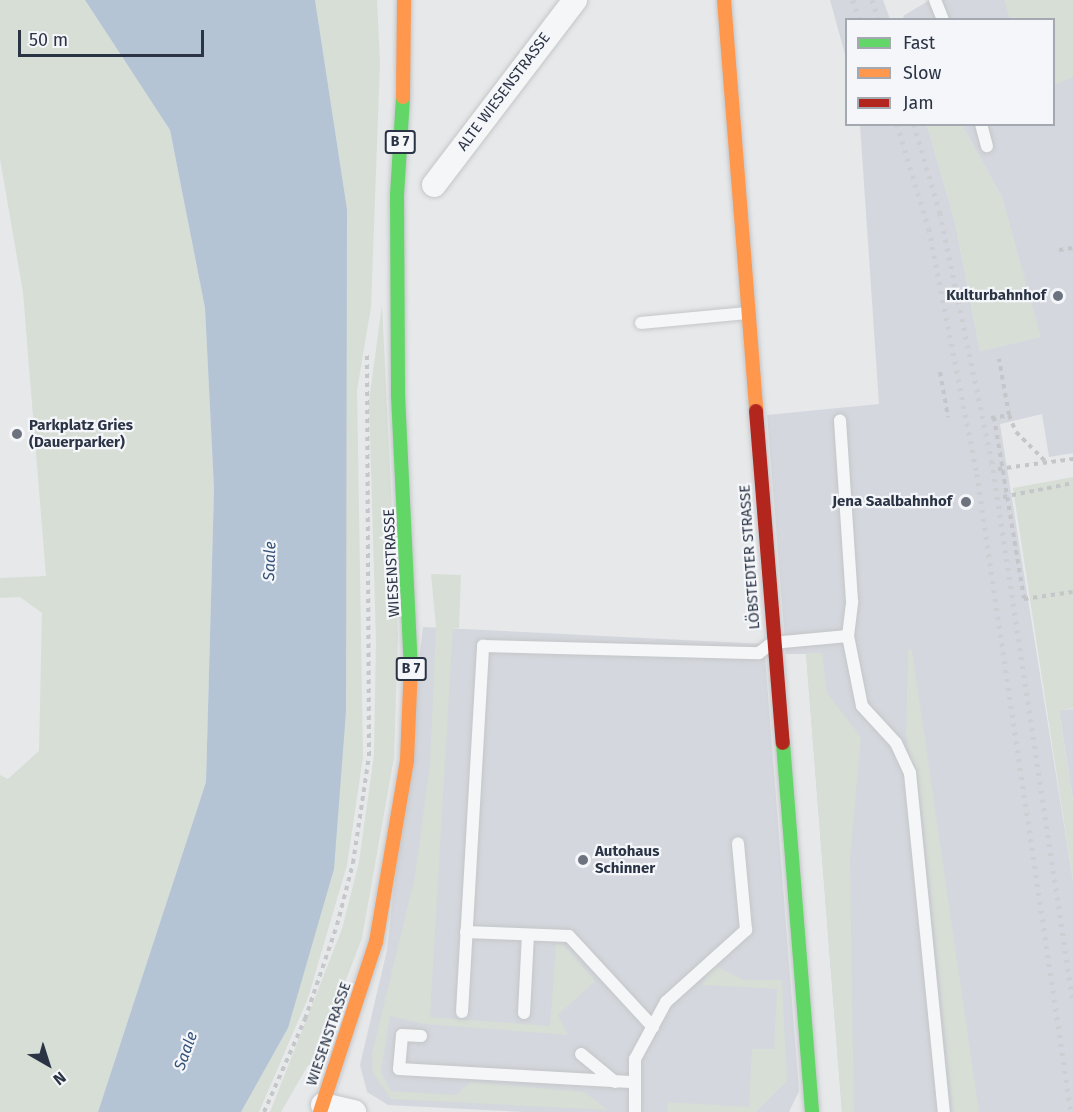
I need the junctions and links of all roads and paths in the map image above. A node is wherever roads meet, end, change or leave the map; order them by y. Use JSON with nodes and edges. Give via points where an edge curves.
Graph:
{"nodes":[{"id":1,"x":404,"y":0,"type":"edge"},
{"id":2,"x":575,"y":0,"type":"edge"},
{"id":3,"x":724,"y":0,"type":"edge"},
{"id":4,"x":935,"y":0,"type":"edge"},
{"id":5,"x":942,"y":18,"type":"edge"},
{"id":6,"x":982,"y":126,"type":"edge"},
{"id":7,"x":987,"y":146,"type":"dead end"},
{"id":8,"x":434,"y":184,"type":"dead end"},
{"id":9,"x":1073,"y":248,"type":"edge"},
{"id":10,"x":1059,"y":250,"type":"dead end"},
{"id":11,"x":748,"y":312,"type":"junction"},
{"id":12,"x":641,"y":322,"type":"dead end"},
{"id":13,"x":370,"y":340,"type":"dead end"},
{"id":14,"x":999,"y":359,"type":"dead end"},
{"id":15,"x":940,"y":372,"type":"dead end"},
{"id":16,"x":1009,"y":415,"type":"junction"},
{"id":17,"x":948,"y":417,"type":"dead end"},
{"id":18,"x":840,"y":420,"type":"dead end"},
{"id":19,"x":1073,"y":459,"type":"edge"},
{"id":20,"x":1046,"y":462,"type":"junction"},
{"id":21,"x":1002,"y":468,"type":"junction"},
{"id":22,"x":1073,"y":483,"type":"edge"},
{"id":23,"x":1005,"y":497,"type":"junction"},
{"id":24,"x":1073,"y":592,"type":"edge"},
{"id":25,"x":848,"y":636,"type":"junction"},
{"id":26,"x":772,"y":643,"type":"junction"},
{"id":27,"x":738,"y":843,"type":"dead end"},
{"id":28,"x":466,"y":932,"type":"junction"},
{"id":29,"x":528,"y":934,"type":"junction"},
{"id":30,"x":462,"y":1012,"type":"dead end"},
{"id":31,"x":524,"y":1013,"type":"dead end"},
{"id":32,"x":653,"y":1027,"type":"junction"},
{"id":33,"x":421,"y":1036,"type":"dead end"},
{"id":34,"x":581,"y":1054,"type":"dead end"},
{"id":35,"x":615,"y":1082,"type":"junction"},
{"id":36,"x":635,"y":1082,"type":"junction"},
{"id":37,"x":321,"y":1108,"type":"edge"},
{"id":38,"x":264,"y":1112,"type":"edge"},
{"id":39,"x":354,"y":1112,"type":"edge"},
{"id":40,"x":635,"y":1112,"type":"edge"},
{"id":41,"x":812,"y":1112,"type":"edge"},
{"id":42,"x":944,"y":1112,"type":"edge"}],
"edges":[{"from":1,"to":37,"type":"street","name":"WIESENSTRASSE","number":"B 7","via":[[408,24],[397,195],[398,395],[412,634],[407,760],[376,942]]},
{"from":2,"to":8,"type":"street","name":"ALTE WIESENSTRASSE"},
{"from":3,"to":11,"type":"street","name":"LÖBSTEDTER STRASSE"},
{"from":4,"to":5,"type":"lane"},
{"from":6,"to":7,"type":"lane"},
{"from":9,"to":10,"type":"path"},
{"from":11,"to":12,"type":"lane"},
{"from":11,"to":26,"type":"street","name":"LÖBSTEDTER STRASSE"},
{"from":13,"to":38,"type":"path","via":[[364,404],[369,756],[353,863],[337,925],[305,1019]]},
{"from":14,"to":16,"type":"path"},
{"from":15,"to":17,"type":"path"},
{"from":16,"to":20,"type":"path","via":[[1016,432]]},
{"from":16,"to":21,"type":"path","via":[[992,418]]},
{"from":18,"to":25,"type":"lane","via":[[852,602]]},
{"from":19,"to":20,"type":"path"},
{"from":20,"to":21,"type":"path"},
{"from":21,"to":23,"type":"path"},
{"from":22,"to":23,"type":"path"},
{"from":23,"to":24,"type":"path","via":[[1024,598]]},
{"from":25,"to":26,"type":"lane"},
{"from":25,"to":42,"type":"lane","via":[[861,706],[896,743],[910,773]]},
{"from":26,"to":28,"type":"lane","via":[[759,653],[483,645]]},
{"from":26,"to":41,"type":"street","name":"LÖBSTEDTER STRASSE"},
{"from":27,"to":32,"type":"lane","via":[[746,930],[666,1002]]},
{"from":28,"to":29,"type":"lane"},
{"from":28,"to":30,"type":"lane"},
{"from":29,"to":31,"type":"lane"},
{"from":29,"to":32,"type":"lane","via":[[569,936]]},
{"from":32,"to":36,"type":"lane","via":[[635,1059]]},
{"from":33,"to":35,"type":"lane","via":[[402,1035],[399,1068]]},
{"from":34,"to":35,"type":"lane"},
{"from":35,"to":36,"type":"lane"},
{"from":36,"to":40,"type":"lane"},
{"from":37,"to":39,"type":"street"}]}
